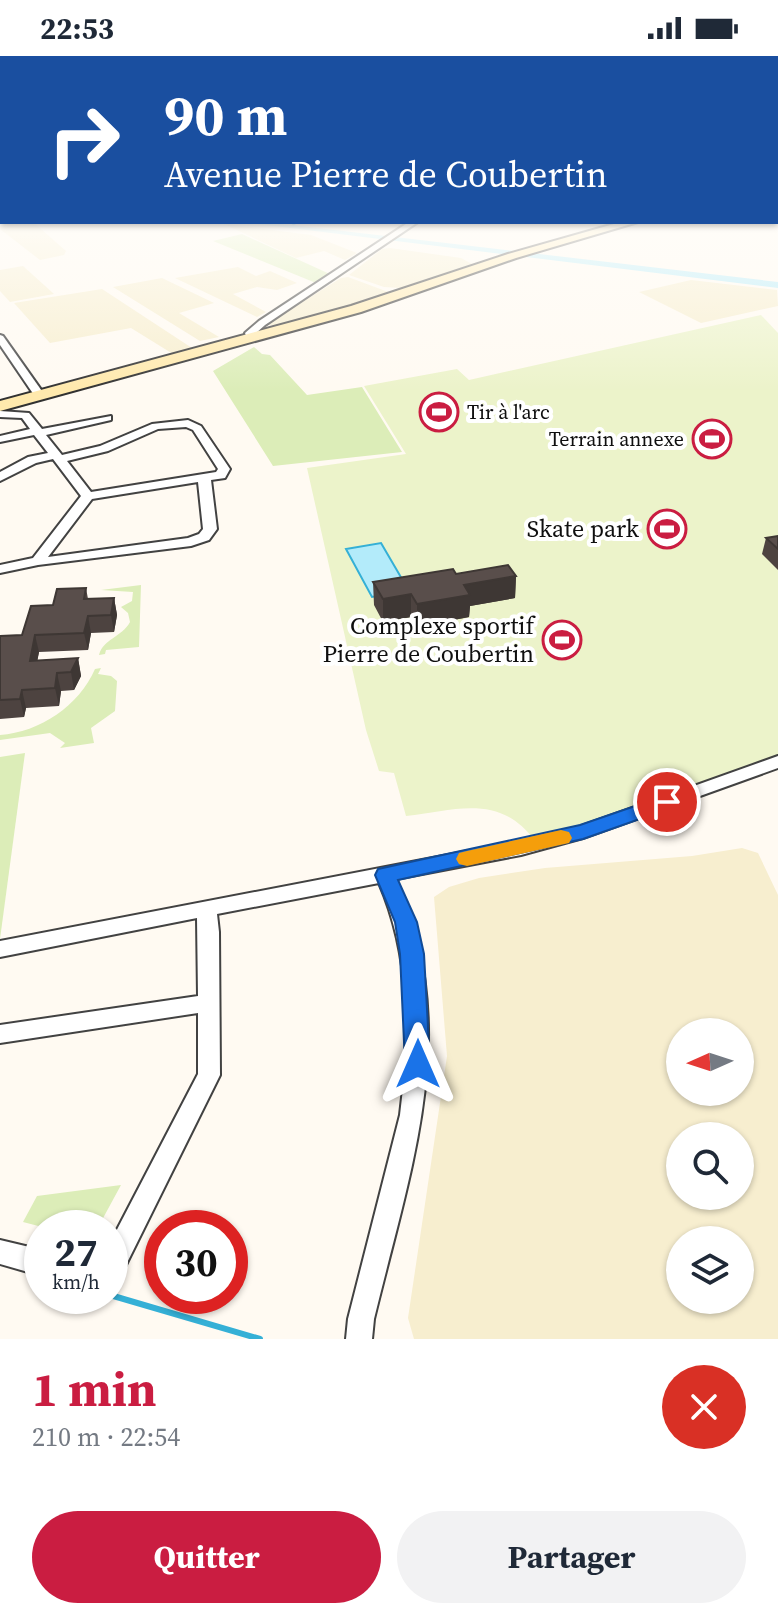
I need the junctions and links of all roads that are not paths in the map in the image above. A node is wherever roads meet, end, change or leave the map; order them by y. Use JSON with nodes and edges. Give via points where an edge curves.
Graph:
{"nodes":[{"id":1,"x":339,"y":271,"type":"edge"},
{"id":2,"x":469,"y":271,"type":"edge"},
{"id":3,"x":0,"y":338,"type":"edge"},
{"id":4,"x":251,"y":339,"type":"junction"},
{"id":5,"x":30,"y":405,"type":"junction"},
{"id":6,"x":0,"y":410,"type":"edge"},
{"id":7,"x":107,"y":418,"type":"dead end"},
{"id":8,"x":37,"y":432,"type":"junction"},
{"id":9,"x":0,"y":439,"type":"edge"},
{"id":10,"x":57,"y":457,"type":"junction"},
{"id":11,"x":0,"y":477,"type":"edge"},
{"id":12,"x":204,"y":477,"type":"junction"},
{"id":13,"x":88,"y":496,"type":"junction"},
{"id":14,"x":38,"y":561,"type":"junction"},
{"id":15,"x":0,"y":569,"type":"edge"},
{"id":16,"x":778,"y":762,"type":"edge"},
{"id":17,"x":385,"y":875,"type":"junction"},
{"id":18,"x":206,"y":909,"type":"junction"},
{"id":19,"x":0,"y":949,"type":"edge"},
{"id":20,"x":210,"y":1003,"type":"junction"},
{"id":21,"x":0,"y":1034,"type":"edge"},
{"id":22,"x":128,"y":1235,"type":"edge"},
{"id":23,"x":0,"y":1252,"type":"edge"},
{"id":24,"x":24,"y":1258,"type":"edge"},
{"id":25,"x":359,"y":1339,"type":"edge"}],
"edges":[{"from":1,"to":4,"type":"street","via":[[262,323],[250,333]]},
{"from":2,"to":4,"type":"main road"},
{"from":3,"to":5,"type":"street"},
{"from":4,"to":5,"type":"main road"},
{"from":5,"to":6,"type":"main road"},
{"from":5,"to":8,"type":"street"},
{"from":7,"to":8,"type":"street"},
{"from":8,"to":9,"type":"street"},
{"from":8,"to":10,"type":"street"},
{"from":10,"to":11,"type":"street","via":[[32,460]]},
{"from":10,"to":12,"type":"street","via":[[104,449],[156,426],[188,423],[197,428],[224,469],[221,475]]},
{"from":10,"to":13,"type":"street"},
{"from":12,"to":13,"type":"street"},
{"from":12,"to":14,"type":"street","via":[[210,529],[204,537]]},
{"from":13,"to":14,"type":"street"},
{"from":14,"to":15,"type":"street"},
{"from":16,"to":17,"type":"street","via":[[583,832]]},
{"from":17,"to":18,"type":"street"},
{"from":17,"to":25,"type":"street","via":[[406,922],[412,954],[417,1081]]},
{"from":18,"to":19,"type":"street"},
{"from":18,"to":20,"type":"street"},
{"from":20,"to":21,"type":"street"},
{"from":20,"to":22,"type":"street","via":[[209,1075]]},
{"from":23,"to":24,"type":"street"}]}
